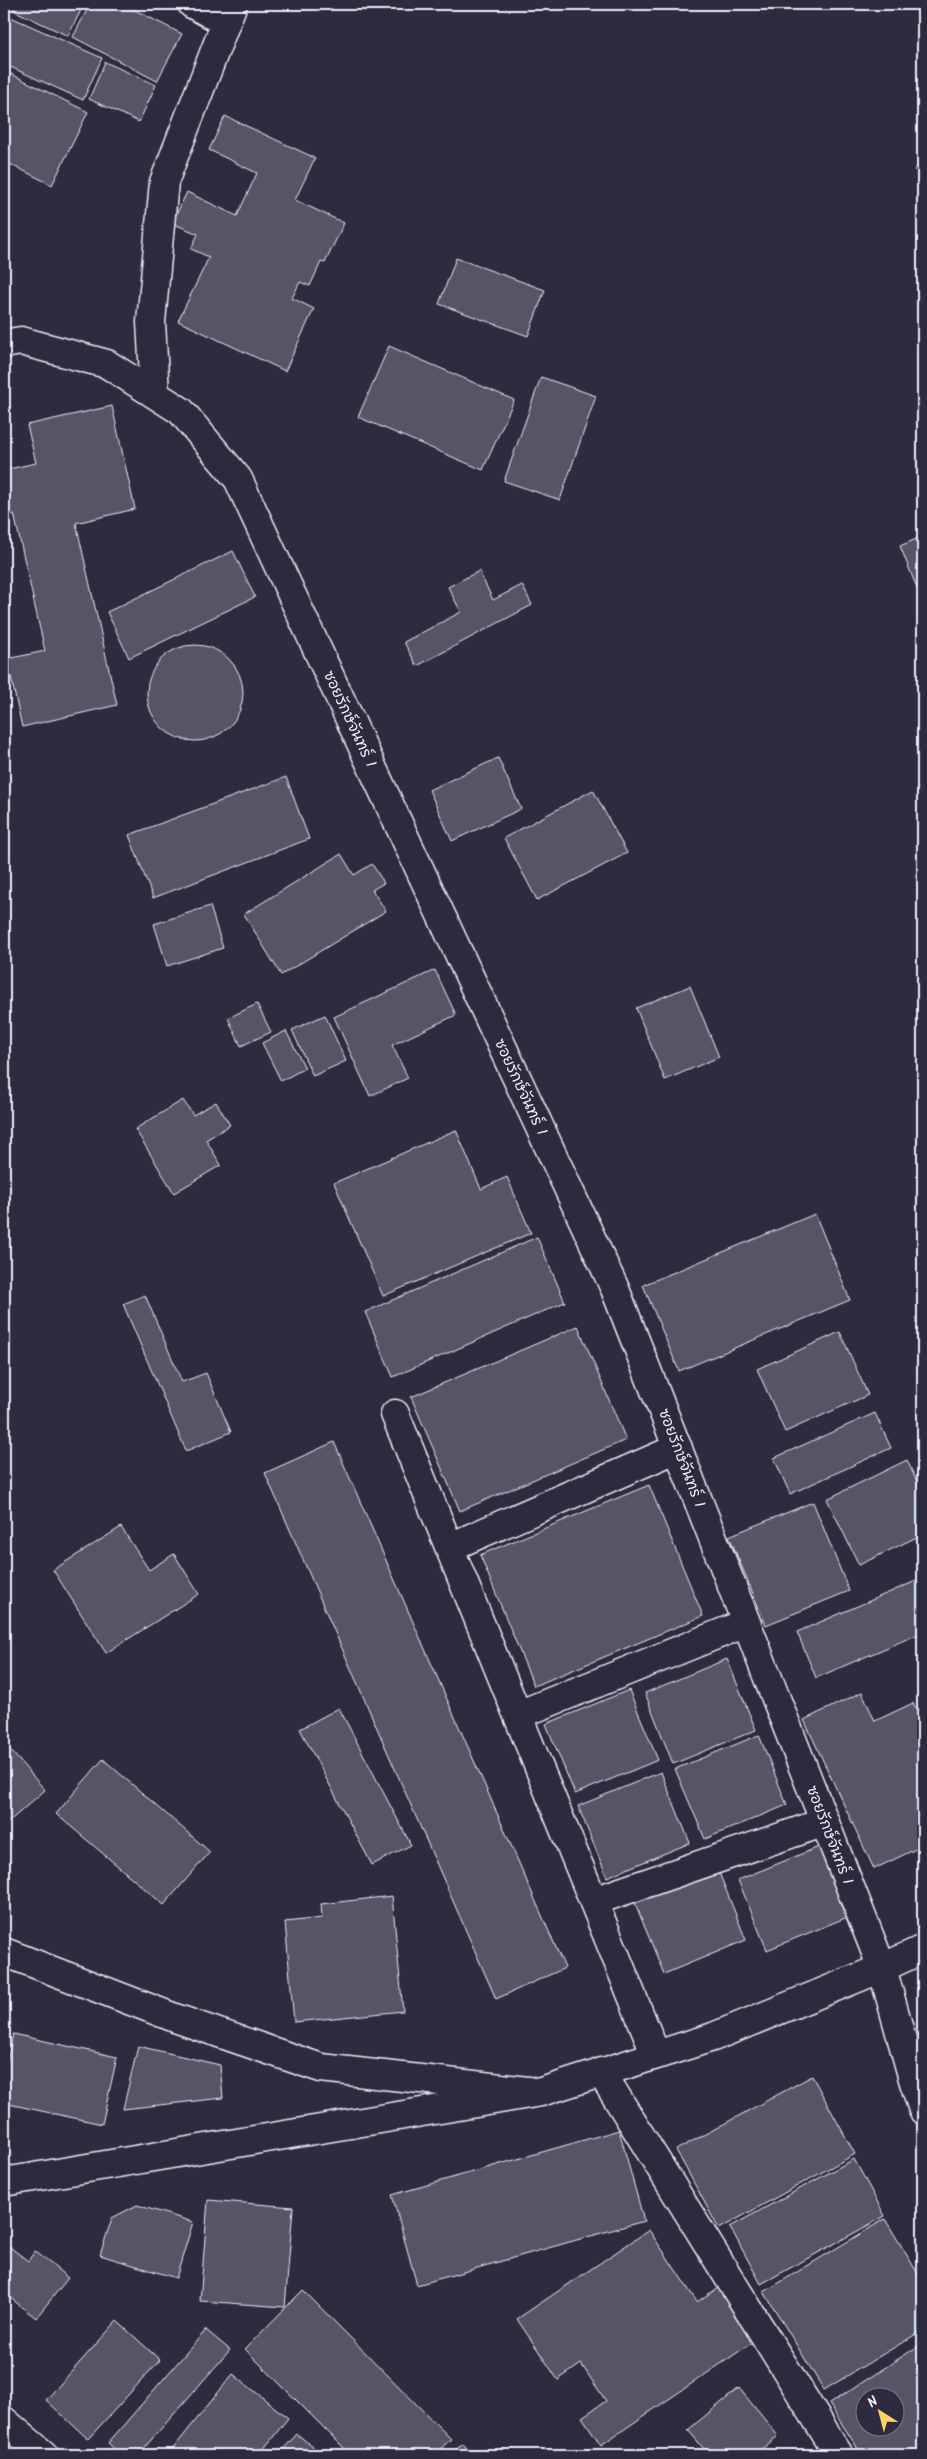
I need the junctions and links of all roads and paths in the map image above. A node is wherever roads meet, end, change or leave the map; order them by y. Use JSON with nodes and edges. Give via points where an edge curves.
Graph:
{"nodes":[{"id":1,"x":192,"y":4,"type":"edge"},
{"id":2,"x":230,"y":13,"type":"edge"},
{"id":3,"x":4,"y":344,"type":"edge"},
{"id":4,"x":155,"y":394,"type":"junction"},
{"id":5,"x":396,"y":1414,"type":"dead end"},
{"id":6,"x":678,"y":1448,"type":"junction"},
{"id":7,"x":450,"y":1547,"type":"junction"},
{"id":8,"x":746,"y":1623,"type":"junction"},
{"id":9,"x":518,"y":1716,"type":"junction"},
{"id":10,"x":825,"y":1822,"type":"junction"},
{"id":11,"x":594,"y":1901,"type":"junction"},
{"id":12,"x":923,"y":1949,"type":"edge"},
{"id":13,"x":7,"y":1962,"type":"edge"},
{"id":14,"x":882,"y":1968,"type":"junction"},
{"id":15,"x":656,"y":2055,"type":"junction"},
{"id":16,"x":601,"y":2072,"type":"junction"},
{"id":17,"x":541,"y":2092,"type":"junction"},
{"id":18,"x":923,"y":2110,"type":"edge"},
{"id":19,"x":4,"y":2182,"type":"edge"},
{"id":20,"x":4,"y":2421,"type":"edge"},
{"id":21,"x":44,"y":2455,"type":"edge"},
{"id":22,"x":839,"y":2455,"type":"edge"}],
"edges":[{"from":1,"to":2,"type":"street"},
{"from":2,"to":4,"type":"street","via":[[164,182],[151,322]]},
{"from":3,"to":4,"type":"street","name":"ซอยรักษ์จันทร์ 1","via":[[20,341],[107,364]]},
{"from":4,"to":6,"type":"street","name":"ซอยรักษ์จันทร์ 1","via":[[181,411],[238,479],[615,1289]]},
{"from":5,"to":7,"type":"street"},
{"from":6,"to":7,"type":"street"},
{"from":6,"to":8,"type":"street","name":"ซอยรักษ์จันทร์ 1"},
{"from":7,"to":9,"type":"street"},
{"from":8,"to":9,"type":"street"},
{"from":8,"to":10,"type":"street","name":"ซอยรักษ์จันทร์ 1"},
{"from":9,"to":11,"type":"street"},
{"from":10,"to":11,"type":"street"},
{"from":10,"to":14,"type":"street","name":"ซอยรักษ์จันทร์ 1"},
{"from":11,"to":15,"type":"street"},
{"from":12,"to":14,"type":"street"},
{"from":13,"to":17,"type":"street","via":[[321,2068]]},
{"from":14,"to":15,"type":"street","via":[[713,2037]]},
{"from":14,"to":18,"type":"street","name":"ซอยรักษ์จันทร์ 1"},
{"from":15,"to":16,"type":"street"},
{"from":16,"to":17,"type":"street"},
{"from":16,"to":22,"type":"street"},
{"from":17,"to":19,"type":"street"},
{"from":20,"to":21,"type":"street"}]}
